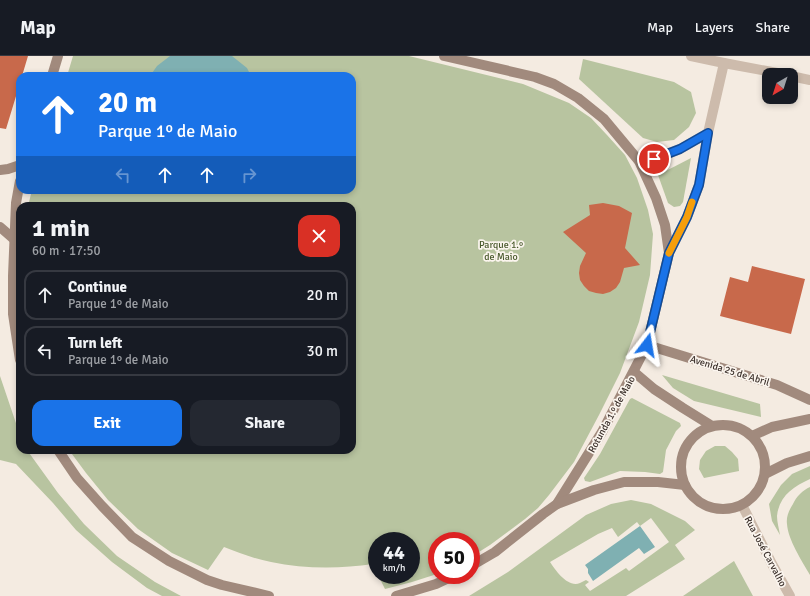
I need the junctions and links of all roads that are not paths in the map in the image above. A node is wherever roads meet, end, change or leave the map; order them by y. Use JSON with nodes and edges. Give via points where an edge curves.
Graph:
{"nodes":[{"id":1,"x":58,"y":56,"type":"edge"},
{"id":2,"x":444,"y":56,"type":"edge"},
{"id":3,"x":691,"y":56,"type":"edge"},
{"id":4,"x":724,"y":62,"type":"junction"},
{"id":5,"x":762,"y":70,"type":"edge"},
{"id":6,"x":53,"y":72,"type":"edge"},
{"id":7,"x":798,"y":77,"type":"edge"},
{"id":8,"x":810,"y":80,"type":"edge"},
{"id":9,"x":708,"y":133,"type":"junction"},
{"id":10,"x":639,"y":161,"type":"junction"},
{"id":11,"x":16,"y":166,"type":"edge"},
{"id":12,"x":0,"y":170,"type":"edge"},
{"id":13,"x":16,"y":203,"type":"edge"},
{"id":14,"x":0,"y":227,"type":"edge"},
{"id":15,"x":15,"y":240,"type":"junction"},
{"id":16,"x":669,"y":253,"type":"junction"},
{"id":17,"x":16,"y":334,"type":"edge"},
{"id":18,"x":647,"y":345,"type":"junction"},
{"id":19,"x":634,"y":372,"type":"junction"},
{"id":20,"x":810,"y":400,"type":"edge"},
{"id":21,"x":810,"y":419,"type":"edge"},
{"id":22,"x":712,"y":426,"type":"junction"},
{"id":23,"x":752,"y":436,"type":"junction"},
{"id":24,"x":61,"y":454,"type":"edge"},
{"id":25,"x":810,"y":456,"type":"edge"},
{"id":26,"x":765,"y":474,"type":"junction"},
{"id":27,"x":685,"y":485,"type":"junction"},
{"id":28,"x":557,"y":504,"type":"junction"},
{"id":29,"x":742,"y":505,"type":"junction"},
{"id":30,"x":480,"y":561,"type":"edge"},
{"id":31,"x":436,"y":584,"type":"edge"},
{"id":32,"x":269,"y":596,"type":"edge"},
{"id":33,"x":396,"y":596,"type":"edge"},
{"id":34,"x":790,"y":596,"type":"edge"}],
"edges":[{"from":1,"to":6,"type":"main road"},
{"from":2,"to":10,"type":"main road","name":"Rotunda 1.º de Maio","via":[[535,77],[554,84],[578,98],[604,119]]},
{"from":3,"to":4,"type":"street"},
{"from":4,"to":5,"type":"street"},
{"from":4,"to":9,"type":"street"},
{"from":7,"to":8,"type":"street"},
{"from":9,"to":10,"type":"street","via":[[680,149],[654,159]]},
{"from":9,"to":16,"type":"street","via":[[699,185]]},
{"from":10,"to":16,"type":"main road","name":"Rotunda 1.º de Maio","via":[[665,225]]},
{"from":11,"to":12,"type":"main road"},
{"from":13,"to":15,"type":"main road"},
{"from":14,"to":15,"type":"main road"},
{"from":15,"to":17,"type":"main road","via":[[13,314]]},
{"from":16,"to":18,"type":"main road","name":"Rotunda 1.º de Maio"},
{"from":18,"to":19,"type":"main road","name":"Rotunda 1.º de Maio"},
{"from":18,"to":20,"type":"main road","name":"Avenida 25 de Abril","via":[[777,385]]},
{"from":19,"to":22,"type":"main road","via":[[654,389]]},
{"from":19,"to":28,"type":"main road","name":"Rotunda 1.º de Maio","via":[[602,432]]},
{"from":21,"to":23,"type":"main road","via":[[772,427]]},
{"from":22,"to":23,"type":"main road","via":[[726,424],[740,428]]},
{"from":22,"to":27,"type":"main road","via":[[699,432],[688,443],[682,456],[681,471]]},
{"from":23,"to":26,"type":"main road","via":[[761,447],[766,460]]},
{"from":24,"to":32,"type":"main road","via":[[77,478],[132,537],[169,561],[207,580]]},
{"from":25,"to":26,"type":"main road","via":[[787,463]]},
{"from":26,"to":29,"type":"main road","via":[[761,487],[753,498]]},
{"from":27,"to":28,"type":"main road","via":[[624,482]]},
{"from":27,"to":29,"type":"main road","via":[[703,504],[716,509]]},
{"from":28,"to":30,"type":"main road","name":"Rotunda 1.º de Maio"},
{"from":29,"to":34,"type":"street","name":"Rua José Carvalho"},
{"from":31,"to":33,"type":"main road"}]}
